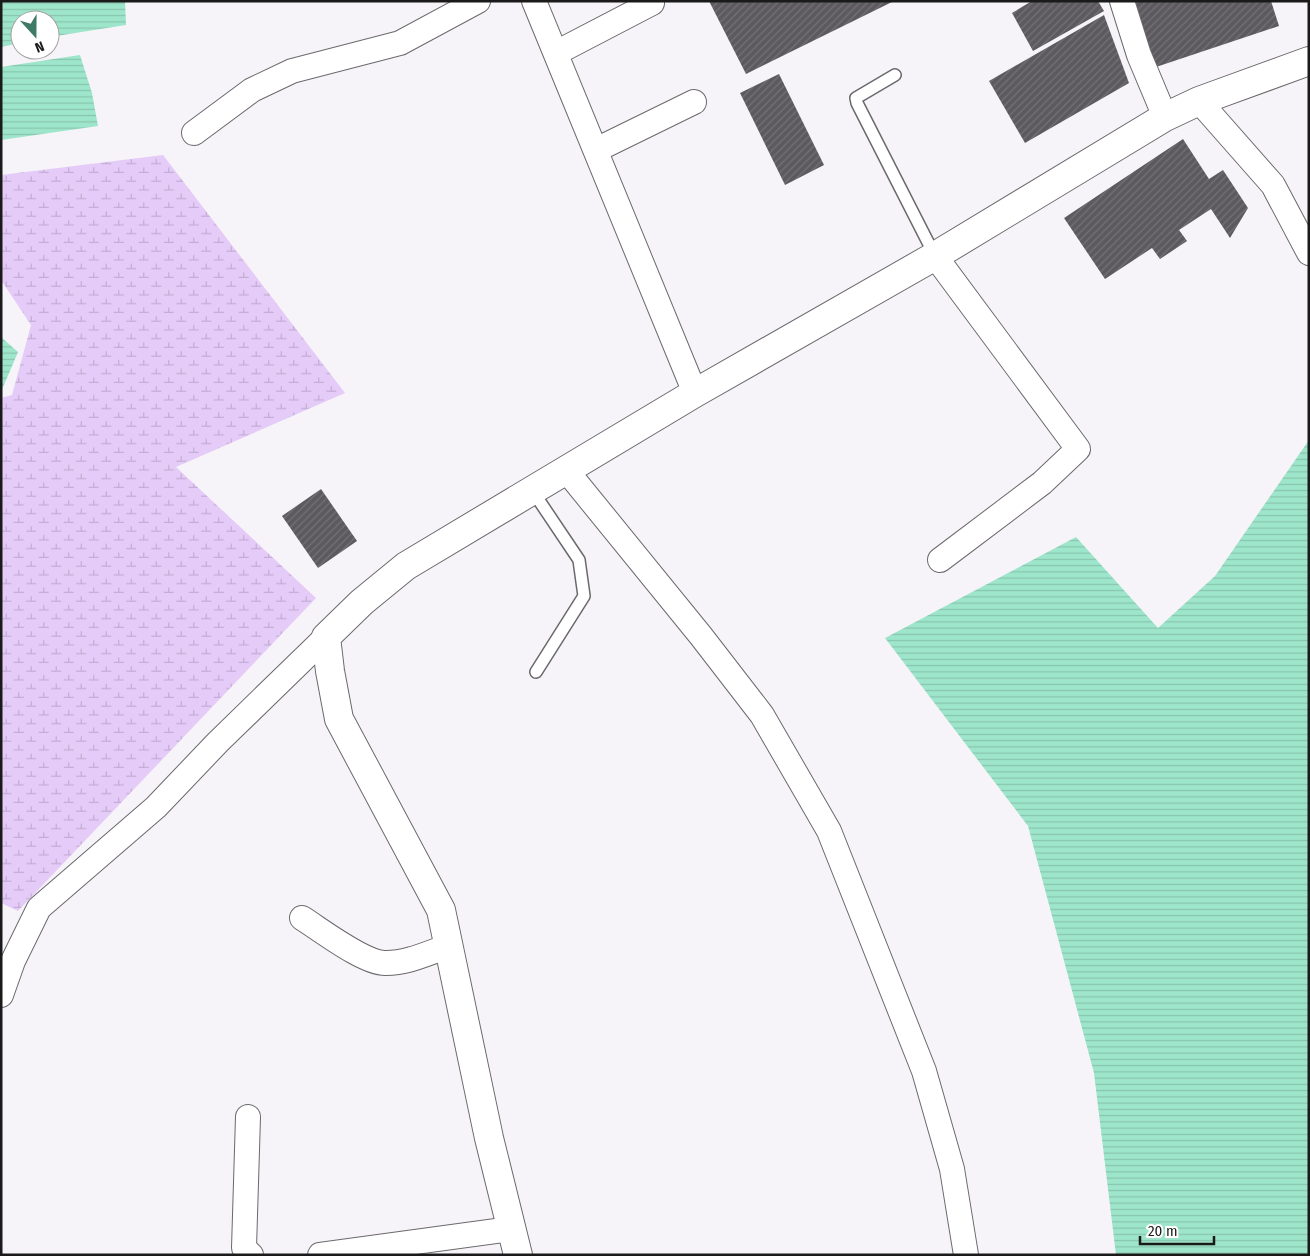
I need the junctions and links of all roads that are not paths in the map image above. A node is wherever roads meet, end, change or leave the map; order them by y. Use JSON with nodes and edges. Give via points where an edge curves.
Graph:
{"nodes":[{"id":1,"x":478,"y":1,"type":"edge"},
{"id":2,"x":534,"y":1,"type":"edge"},
{"id":3,"x":1122,"y":1,"type":"edge"},
{"id":4,"x":652,"y":3,"type":"dead end"},
{"id":5,"x":556,"y":52,"type":"junction"},
{"id":6,"x":1309,"y":61,"type":"edge"},
{"id":7,"x":895,"y":75,"type":"dead end"},
{"id":8,"x":1199,"y":101,"type":"junction"},
{"id":9,"x":694,"y":102,"type":"dead end"},
{"id":10,"x":1165,"y":117,"type":"junction"},
{"id":11,"x":194,"y":133,"type":"dead end"},
{"id":12,"x":596,"y":150,"type":"junction"},
{"id":13,"x":1309,"y":253,"type":"edge"},
{"id":14,"x":935,"y":256,"type":"junction"},
{"id":15,"x":695,"y":393,"type":"junction"},
{"id":16,"x":566,"y":470,"type":"junction"},
{"id":17,"x":532,"y":490,"type":"junction"},
{"id":18,"x":940,"y":560,"type":"dead end"},
{"id":19,"x":326,"y":637,"type":"junction"},
{"id":20,"x":536,"y":672,"type":"dead end"},
{"id":21,"x":302,"y":918,"type":"dead end"},
{"id":22,"x":449,"y":946,"type":"junction"},
{"id":23,"x":1,"y":994,"type":"edge"},
{"id":24,"x":248,"y":1117,"type":"dead end"},
{"id":25,"x":514,"y":1242,"type":"edge"},
{"id":26,"x":251,"y":1255,"type":"edge"},
{"id":27,"x":320,"y":1255,"type":"edge"},
{"id":28,"x":966,"y":1255,"type":"edge"}],
"edges":[{"from":1,"to":11,"type":"street","via":[[400,44],[292,71],[252,90]]},
{"from":2,"to":5,"type":"street"},
{"from":3,"to":10,"type":"street","via":[[1139,55]]},
{"from":4,"to":5,"type":"street"},
{"from":5,"to":12,"type":"street"},
{"from":6,"to":8,"type":"street"},
{"from":7,"to":14,"type":"lane","via":[[856,98],[857,103]]},
{"from":8,"to":10,"type":"street"},
{"from":8,"to":13,"type":"street","via":[[1273,185]]},
{"from":9,"to":12,"type":"street"},
{"from":10,"to":14,"type":"street"},
{"from":12,"to":15,"type":"street"},
{"from":14,"to":15,"type":"street"},
{"from":14,"to":18,"type":"street","via":[[1078,449],[1042,482]]},
{"from":15,"to":16,"type":"street"},
{"from":16,"to":17,"type":"street"},
{"from":16,"to":28,"type":"street","via":[[762,715],[829,831],[924,1072],[952,1169]]},
{"from":17,"to":19,"type":"street","via":[[406,566]]},
{"from":17,"to":20,"type":"lane","via":[[579,560],[584,596]]},
{"from":19,"to":22,"type":"street","via":[[339,719],[441,910]]},
{"from":19,"to":23,"type":"street","via":[[156,807],[39,908]]},
{"from":21,"to":22,"type":"street","via":[[363,957],[384,964],[406,961]]},
{"from":22,"to":25,"type":"street"},
{"from":24,"to":26,"type":"street","via":[[244,1248]]},
{"from":25,"to":27,"type":"street"}]}
